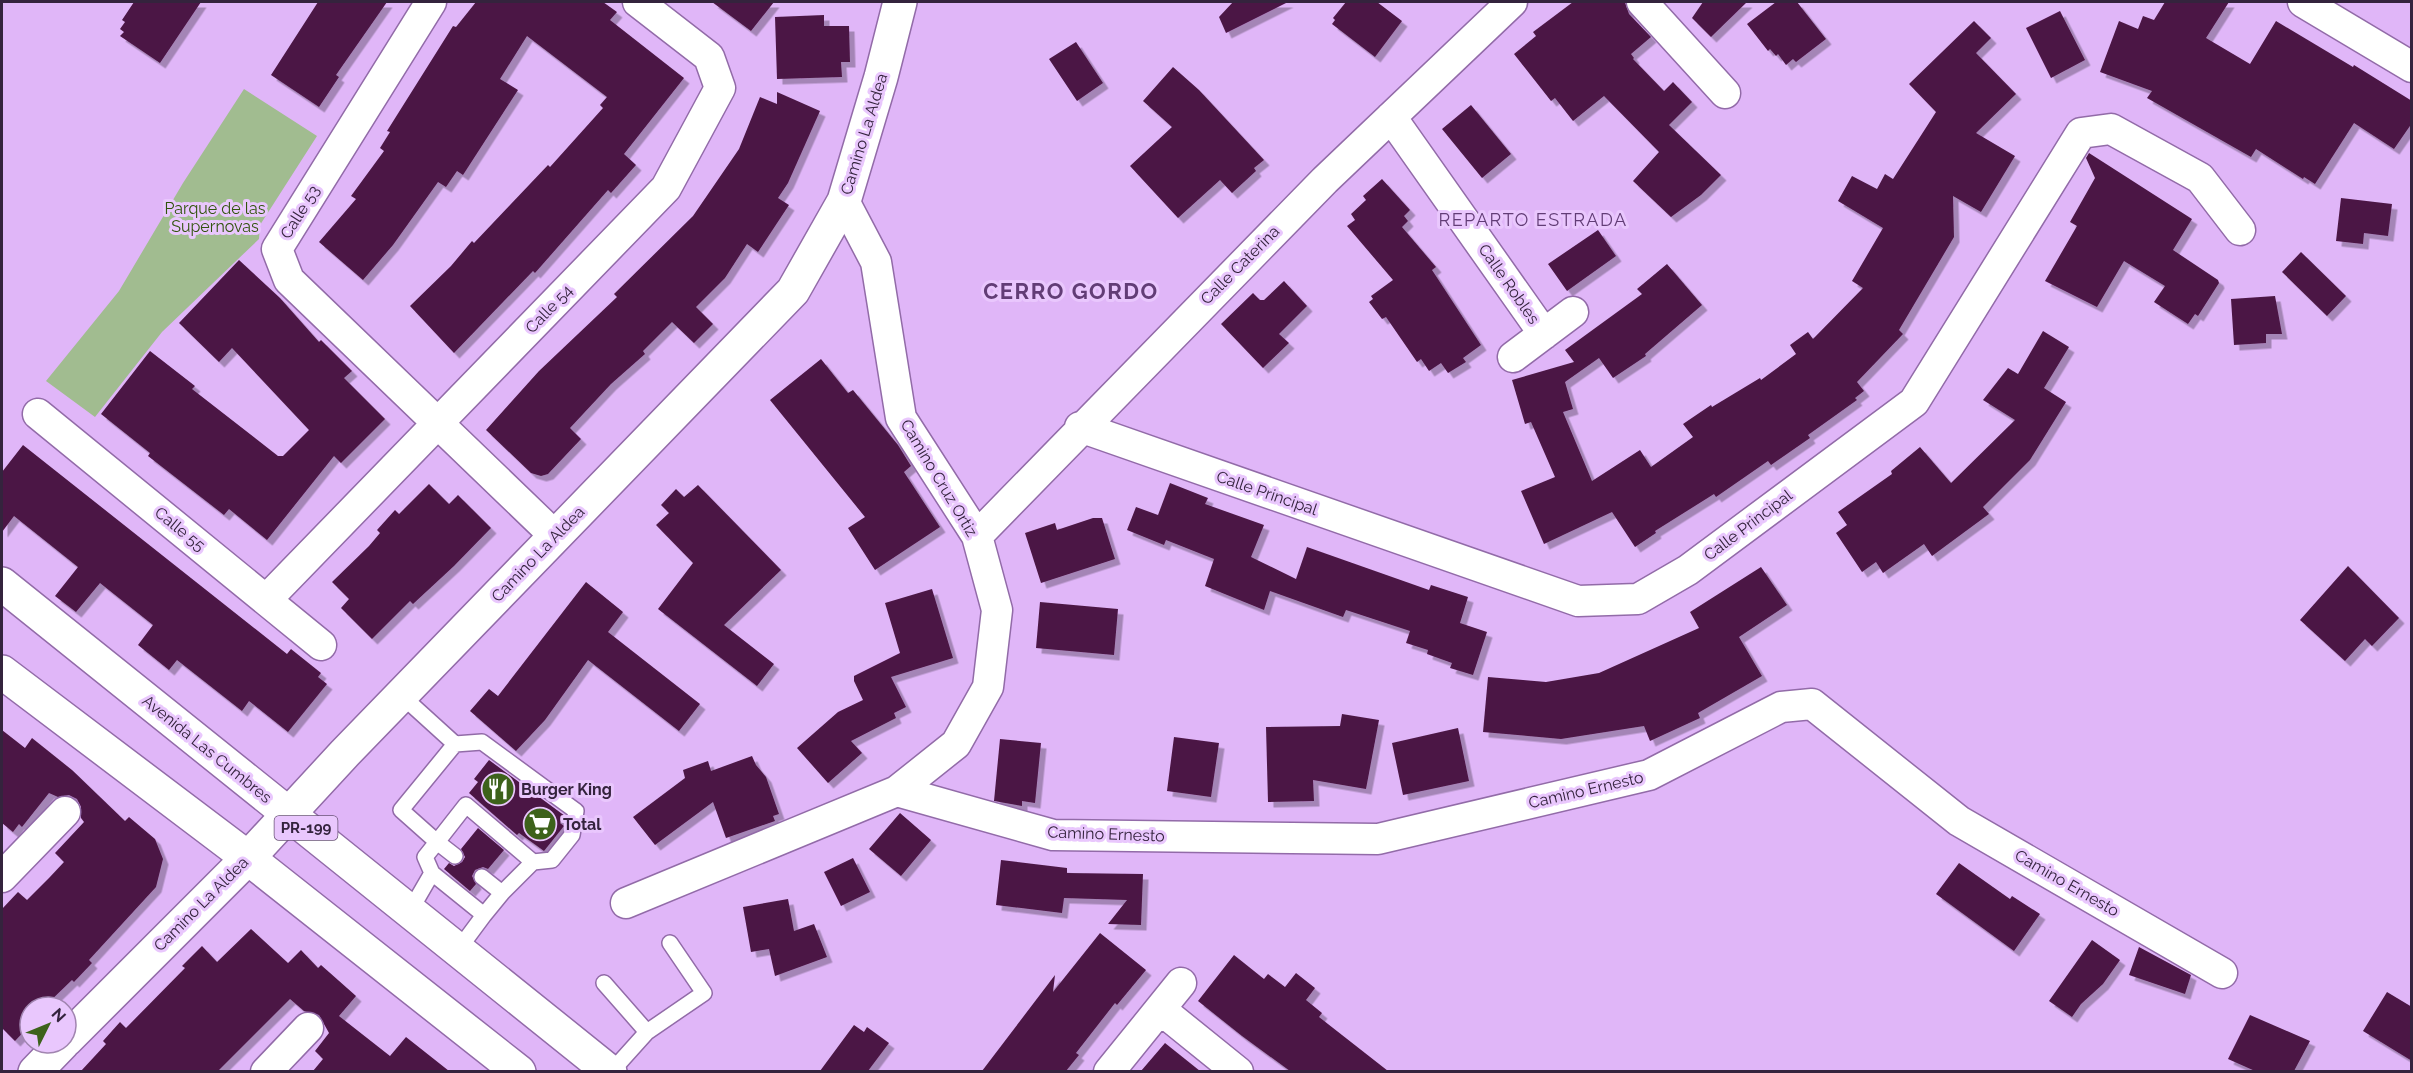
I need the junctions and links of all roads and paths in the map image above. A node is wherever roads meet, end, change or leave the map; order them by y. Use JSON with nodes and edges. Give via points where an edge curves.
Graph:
{"nodes":[{"id":1,"x":431,"y":2,"type":"edge"},
{"id":2,"x":638,"y":2,"type":"edge"},
{"id":3,"x":900,"y":2,"type":"edge"},
{"id":4,"x":1512,"y":2,"type":"edge"},
{"id":5,"x":1642,"y":2,"type":"edge"},
{"id":6,"x":2303,"y":2,"type":"edge"},
{"id":7,"x":2412,"y":67,"type":"edge"},
{"id":8,"x":1725,"y":93,"type":"dead end"},
{"id":9,"x":1391,"y":117,"type":"junction"},
{"id":10,"x":844,"y":201,"type":"junction"},
{"id":11,"x":2240,"y":230,"type":"dead end"},
{"id":12,"x":1572,"y":312,"type":"dead end"},
{"id":13,"x":1544,"y":334,"type":"junction"},
{"id":14,"x":1513,"y":357,"type":"dead end"},
{"id":15,"x":38,"y":414,"type":"dead end"},
{"id":16,"x":438,"y":424,"type":"junction"},
{"id":17,"x":1080,"y":427,"type":"junction"},
{"id":18,"x":555,"y":536,"type":"junction"},
{"id":19,"x":976,"y":536,"type":"junction"},
{"id":20,"x":2,"y":584,"type":"edge"},
{"id":21,"x":267,"y":599,"type":"junction"},
{"id":22,"x":321,"y":645,"type":"dead end"},
{"id":23,"x":2,"y":672,"type":"edge"},
{"id":24,"x":401,"y":695,"type":"junction"},
{"id":25,"x":455,"y":744,"type":"junction"},
{"id":26,"x":897,"y":791,"type":"junction"},
{"id":27,"x":65,"y":812,"type":"dead end"},
{"id":28,"x":288,"y":814,"type":"junction"},
{"id":29,"x":437,"y":842,"type":"junction"},
{"id":30,"x":455,"y":856,"type":"dead end"},
{"id":31,"x":248,"y":858,"type":"junction"},
{"id":32,"x":533,"y":862,"type":"junction"},
{"id":33,"x":432,"y":873,"type":"junction"},
{"id":34,"x":2,"y":877,"type":"edge"},
{"id":35,"x":482,"y":877,"type":"dead end"},
{"id":36,"x":502,"y":893,"type":"junction"},
{"id":37,"x":626,"y":903,"type":"dead end"},
{"id":38,"x":410,"y":911,"type":"junction"},
{"id":39,"x":484,"y":915,"type":"junction"},
{"id":40,"x":670,"y":943,"type":"dead end"},
{"id":41,"x":458,"y":950,"type":"junction"},
{"id":42,"x":2222,"y":973,"type":"dead end"},
{"id":43,"x":604,"y":983,"type":"dead end"},
{"id":44,"x":1181,"y":983,"type":"dead end"},
{"id":45,"x":1160,"y":1009,"type":"junction"},
{"id":46,"x":78,"y":1028,"type":"edge"},
{"id":47,"x":308,"y":1028,"type":"dead end"},
{"id":48,"x":647,"y":1032,"type":"junction"},
{"id":49,"x":51,"y":1055,"type":"edge"},
{"id":50,"x":35,"y":1071,"type":"edge"},
{"id":51,"x":266,"y":1071,"type":"edge"},
{"id":52,"x":519,"y":1071,"type":"edge"},
{"id":53,"x":611,"y":1071,"type":"edge"},
{"id":54,"x":1110,"y":1071,"type":"edge"},
{"id":55,"x":1238,"y":1071,"type":"edge"}],
"edges":[{"from":1,"to":16,"type":"street","name":"Calle 53","via":[[277,249],[290,279]]},
{"from":2,"to":16,"type":"street","name":"Calle 54","via":[[710,57],[720,88],[666,188]]},
{"from":3,"to":10,"type":"main road","name":"Camino La Aldea"},
{"from":4,"to":9,"type":"street","name":"Calle Caterina"},
{"from":5,"to":8,"type":"street"},
{"from":6,"to":7,"type":"street"},
{"from":9,"to":13,"type":"street","name":"Calle Robles"},
{"from":9,"to":17,"type":"street","name":"Calle Caterina"},
{"from":10,"to":18,"type":"main road","name":"Camino La Aldea","via":[[793,291]]},
{"from":10,"to":19,"type":"street","name":"Camino Cruz Ortiz","via":[[876,262],[901,418]]},
{"from":11,"to":17,"type":"street","name":"Calle Principal","via":[[2200,178],[2111,129],[2081,133],[1914,402],[1688,570],[1638,599],[1578,601]]},
{"from":12,"to":13,"type":"street"},
{"from":13,"to":14,"type":"street"},
{"from":15,"to":21,"type":"street","name":"Calle 55"},
{"from":16,"to":18,"type":"street"},
{"from":16,"to":21,"type":"street","name":"Calle 54"},
{"from":17,"to":19,"type":"street","name":"Calle Caterina"},
{"from":18,"to":24,"type":"main road","name":"Camino La Aldea"},
{"from":19,"to":26,"type":"street","name":"Camino Cruz Ortiz","via":[[997,610],[988,687],[956,744]]},
{"from":20,"to":28,"type":"main road","name":"Avenida Las Cumbres","number":"PR-199"},
{"from":21,"to":22,"type":"street","name":"Calle 55"},
{"from":23,"to":31,"type":"main road"},
{"from":24,"to":25,"type":"lane"},
{"from":24,"to":28,"type":"main road","name":"Camino La Aldea"},
{"from":25,"to":29,"type":"lane","via":[[401,810]]},
{"from":25,"to":32,"type":"lane","via":[[482,742],[576,812],[572,835],[552,860]]},
{"from":26,"to":37,"type":"street","name":"Camino Cruz Ortiz"},
{"from":26,"to":42,"type":"street","name":"Camino Ernesto","via":[[1053,835],[1378,839],[1649,775],[1780,706],[1812,704],[1959,821]]},
{"from":27,"to":34,"type":"street"},
{"from":28,"to":31,"type":"main road","name":"Camino La Aldea"},
{"from":28,"to":38,"type":"main road","name":"Avenida Las Cumbres","number":"PR-199"},
{"from":29,"to":30,"type":"lane"},
{"from":29,"to":32,"type":"lane","via":[[466,805]]},
{"from":29,"to":33,"type":"lane","via":[[425,858]]},
{"from":31,"to":46,"type":"main road","name":"Camino La Aldea"},
{"from":31,"to":52,"type":"main road"},
{"from":32,"to":36,"type":"lane"},
{"from":33,"to":38,"type":"lane"},
{"from":33,"to":39,"type":"lane"},
{"from":35,"to":36,"type":"lane"},
{"from":36,"to":39,"type":"lane"},
{"from":38,"to":41,"type":"main road","name":"Avenida Las Cumbres","number":"PR-199"},
{"from":39,"to":41,"type":"lane"},
{"from":40,"to":48,"type":"lane","via":[[705,993]]},
{"from":41,"to":53,"type":"main road","name":"Avenida Las Cumbres","number":"PR-199"},
{"from":43,"to":48,"type":"lane"},
{"from":44,"to":45,"type":"street"},
{"from":45,"to":54,"type":"street"},
{"from":45,"to":55,"type":"street"},
{"from":47,"to":51,"type":"street"},
{"from":48,"to":53,"type":"lane"},
{"from":49,"to":50,"type":"main road"}]}
